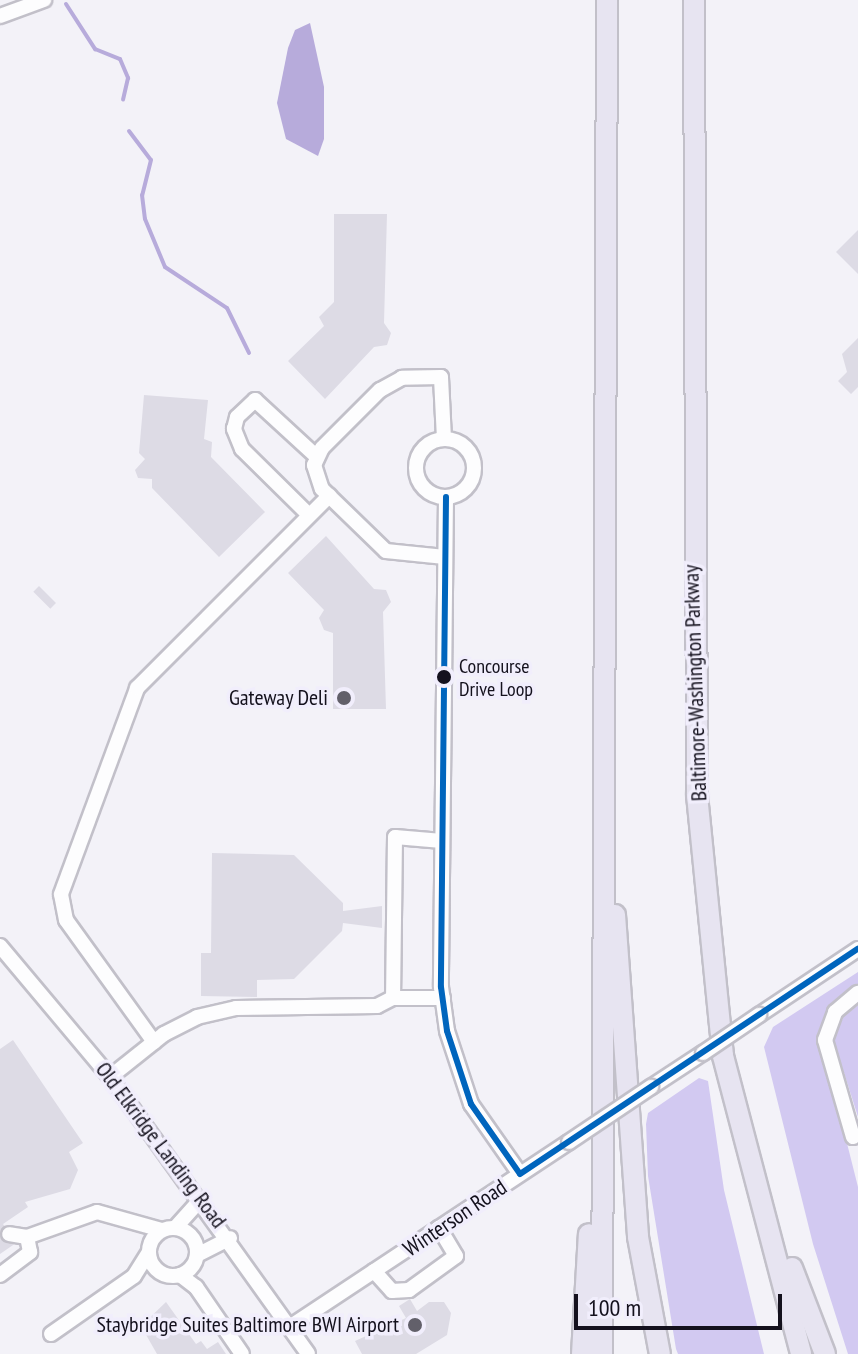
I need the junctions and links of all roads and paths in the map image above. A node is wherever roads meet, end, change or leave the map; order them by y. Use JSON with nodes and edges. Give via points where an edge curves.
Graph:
{"nodes":[{"id":1,"x":44,"y":0,"type":"edge"},
{"id":2,"x":607,"y":0,"type":"edge"},
{"id":3,"x":694,"y":0,"type":"edge"},
{"id":4,"x":0,"y":16,"type":"edge"},
{"id":5,"x":604,"y":396,"type":"junction"},
{"id":6,"x":444,"y":439,"type":"junction"},
{"id":7,"x":317,"y":457,"type":"junction"},
{"id":8,"x":329,"y":496,"type":"junction"},
{"id":9,"x":446,"y":497,"type":"junction"},
{"id":10,"x":309,"y":515,"type":"junction"},
{"id":11,"x":445,"y":557,"type":"junction"},
{"id":12,"x":602,"y":675,"type":"junction"},
{"id":13,"x":442,"y":841,"type":"junction"},
{"id":14,"x":0,"y":946,"type":"edge"},
{"id":15,"x":858,"y":949,"type":"edge"},
{"id":16,"x":858,"y":993,"type":"edge"},
{"id":17,"x":719,"y":994,"type":"junction"},
{"id":18,"x":393,"y":998,"type":"junction"},
{"id":19,"x":443,"y":998,"type":"junction"},
{"id":20,"x":154,"y":1042,"type":"junction"},
{"id":21,"x":110,"y":1077,"type":"junction"},
{"id":22,"x":853,"y":1137,"type":"dead end"},
{"id":23,"x":520,"y":1174,"type":"junction"},
{"id":24,"x":201,"y":1199,"type":"junction"},
{"id":25,"x":135,"y":1220,"type":"junction"},
{"id":26,"x":439,"y":1228,"type":"junction"},
{"id":27,"x":168,"y":1229,"type":"junction"},
{"id":28,"x":9,"y":1234,"type":"dead end"},
{"id":29,"x":27,"y":1237,"type":"junction"},
{"id":30,"x":230,"y":1238,"type":"junction"},
{"id":31,"x":149,"y":1248,"type":"junction"},
{"id":32,"x":190,"y":1266,"type":"junction"},
{"id":33,"x":374,"y":1271,"type":"junction"},
{"id":34,"x":162,"y":1273,"type":"junction"},
{"id":35,"x":0,"y":1275,"type":"edge"},
{"id":36,"x":134,"y":1276,"type":"junction"},
{"id":37,"x":291,"y":1326,"type":"junction"},
{"id":38,"x":51,"y":1334,"type":"dead end"},
{"id":39,"x":242,"y":1354,"type":"edge"},
{"id":40,"x":308,"y":1354,"type":"edge"},
{"id":41,"x":582,"y":1354,"type":"edge"},
{"id":42,"x":602,"y":1354,"type":"edge"},
{"id":43,"x":660,"y":1354,"type":"edge"},
{"id":44,"x":801,"y":1354,"type":"edge"},
{"id":45,"x":825,"y":1354,"type":"edge"}],
"edges":[{"from":1,"to":4,"type":"street"},
{"from":2,"to":5,"type":"highway"},
{"from":3,"to":17,"type":"highway","name":"Baltimore-Washington Parkway","via":[[692,702]]},
{"from":5,"to":12,"type":"highway"},
{"from":5,"to":43,"type":"highway","via":[[615,467],[613,774],[622,1066],[638,1237]]},
{"from":6,"to":7,"type":"street","via":[[441,377],[402,378],[380,390]]},
{"from":6,"to":9,"type":"street","via":[[467,449],[474,467],[464,490]]},
{"from":6,"to":9,"type":"street","via":[[421,451],[416,469],[423,487]]},
{"from":7,"to":8,"type":"street","via":[[316,476]]},
{"from":7,"to":10,"type":"street","via":[[255,400],[237,417],[234,429],[242,449]]},
{"from":8,"to":10,"type":"street"},
{"from":8,"to":11,"type":"street","via":[[386,551]]},
{"from":9,"to":11,"type":"street"},
{"from":10,"to":20,"type":"street","via":[[137,688],[61,894],[66,920]]},
{"from":11,"to":13,"type":"street"},
{"from":12,"to":41,"type":"highway","via":[[590,765],[589,1241]]},
{"from":12,"to":42,"type":"highway"},
{"from":13,"to":18,"type":"street","via":[[395,837]]},
{"from":13,"to":19,"type":"street"},
{"from":14,"to":21,"type":"street","name":"Old Elkridge Landing Road"},
{"from":15,"to":23,"type":"street","name":"Winterson Road","bridge":true},
{"from":16,"to":22,"type":"street","via":[[835,1012],[825,1040]]},
{"from":17,"to":44,"type":"highway","name":"Baltimore-Washington Parkway","via":[[736,1118]]},
{"from":17,"to":45,"type":"highway","via":[[780,1230]]},
{"from":18,"to":19,"type":"street"},
{"from":18,"to":20,"type":"street","via":[[377,1006],[236,1008],[197,1017]]},
{"from":19,"to":23,"type":"street","via":[[456,1067],[471,1104]]},
{"from":20,"to":21,"type":"street"},
{"from":21,"to":24,"type":"street","name":"Old Elkridge Landing Road"},
{"from":23,"to":26,"type":"street","name":"Winterson Road"},
{"from":24,"to":27,"type":"street"},
{"from":24,"to":30,"type":"street","name":"Old Elkridge Landing Road"},
{"from":25,"to":27,"type":"street"},
{"from":25,"to":29,"type":"street","via":[[97,1212],[43,1226]]},
{"from":25,"to":31,"type":"street"},
{"from":26,"to":33,"type":"street","name":"Winterson Road"},
{"from":26,"to":33,"type":"street","via":[[456,1256],[399,1293]]},
{"from":27,"to":31,"type":"street"},
{"from":27,"to":32,"type":"street","via":[[192,1236]]},
{"from":28,"to":29,"type":"street"},
{"from":29,"to":35,"type":"street","via":[[30,1252]]},
{"from":30,"to":32,"type":"street"},
{"from":30,"to":37,"type":"street","name":"Old Elkridge Landing Road"},
{"from":31,"to":34,"type":"street"},
{"from":31,"to":36,"type":"street"},
{"from":32,"to":34,"type":"street"},
{"from":32,"to":39,"type":"street","via":[[196,1287]]},
{"from":33,"to":37,"type":"street","name":"Winterson Road"},
{"from":34,"to":36,"type":"street"},
{"from":36,"to":38,"type":"street"},
{"from":37,"to":40,"type":"street","name":"Old Elkridge Landing Road"}]}
